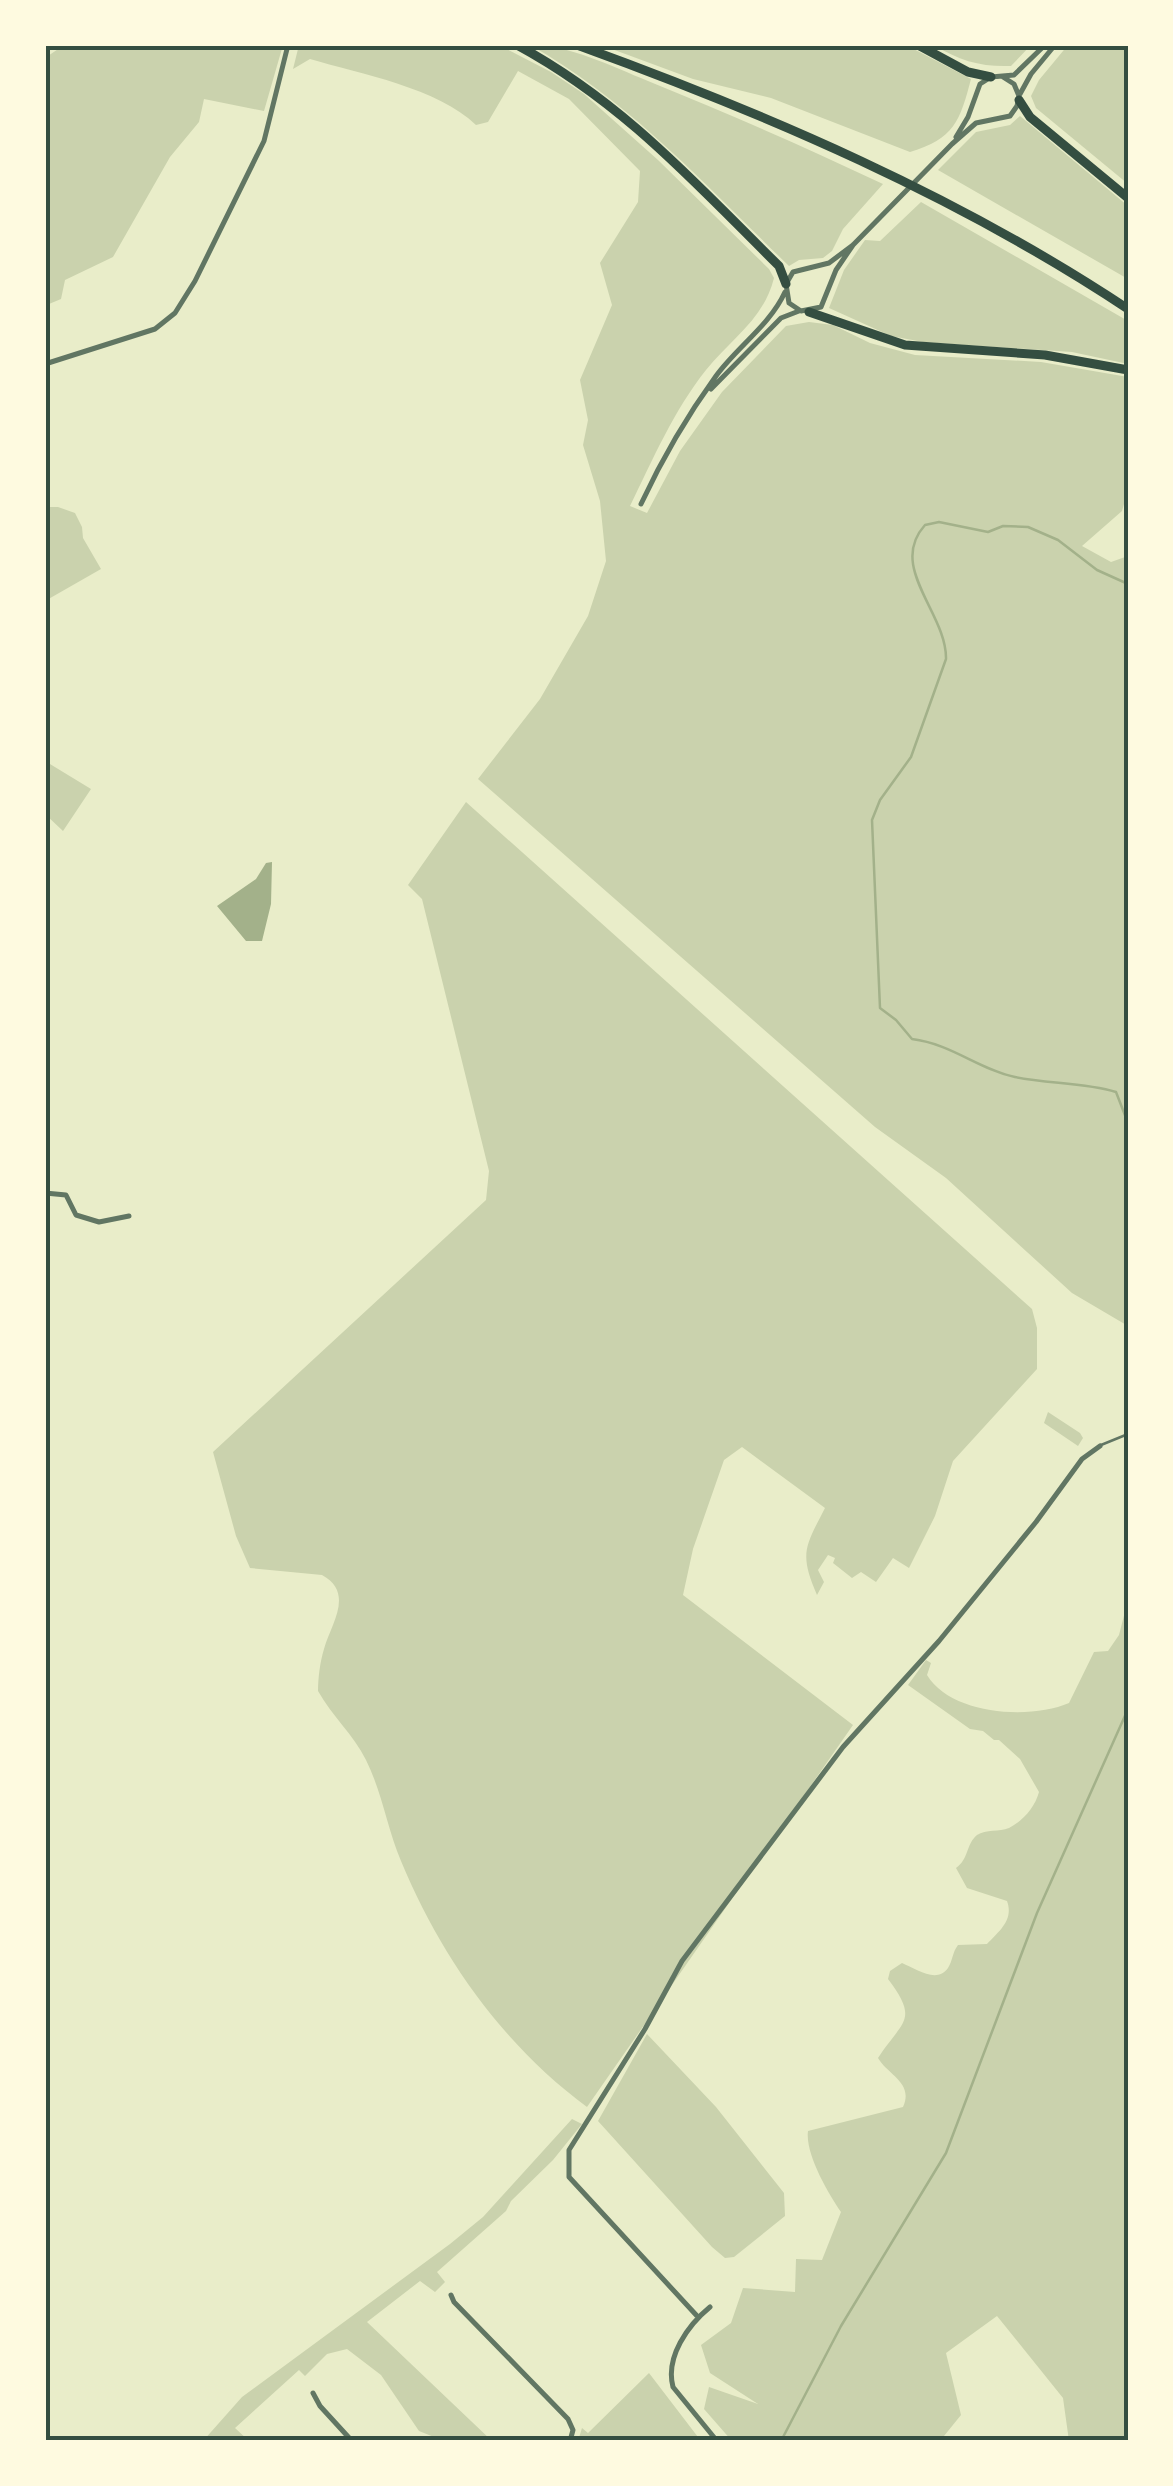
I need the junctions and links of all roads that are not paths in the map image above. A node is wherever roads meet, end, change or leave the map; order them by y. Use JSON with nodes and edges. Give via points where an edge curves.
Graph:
{"nodes":[{"id":1,"x":288,"y":45,"type":"edge"},
{"id":2,"x":517,"y":45,"type":"edge"},
{"id":3,"x":576,"y":45,"type":"edge"},
{"id":4,"x":918,"y":45,"type":"edge"},
{"id":5,"x":1045,"y":45,"type":"edge"},
{"id":6,"x":1055,"y":45,"type":"edge"},
{"id":7,"x":991,"y":77,"type":"junction"},
{"id":8,"x":1003,"y":77,"type":"junction"},
{"id":9,"x":1019,"y":98,"type":"junction"},
{"id":10,"x":952,"y":144,"type":"junction"},
{"id":11,"x":1128,"y":198,"type":"edge"},
{"id":12,"x":853,"y":245,"type":"junction"},
{"id":13,"x":786,"y":288,"type":"junction"},
{"id":14,"x":1128,"y":309,"type":"edge"},
{"id":15,"x":805,"y":311,"type":"junction"},
{"id":16,"x":45,"y":364,"type":"edge"},
{"id":17,"x":1128,"y":370,"type":"edge"},
{"id":18,"x":702,"y":398,"type":"junction"},
{"id":19,"x":641,"y":504,"type":"dead end"},
{"id":20,"x":45,"y":1194,"type":"edge"},
{"id":21,"x":128,"y":1216,"type":"dead end"},
{"id":22,"x":1128,"y":1434,"type":"edge"},
{"id":23,"x":1100,"y":1446,"type":"joint"},
{"id":24,"x":451,"y":2295,"type":"dead end"},
{"id":25,"x":710,"y":2307,"type":"dead end"},
{"id":26,"x":698,"y":2317,"type":"junction"},
{"id":27,"x":312,"y":2393,"type":"dead end"},
{"id":28,"x":352,"y":2441,"type":"edge"},
{"id":29,"x":570,"y":2441,"type":"edge"},
{"id":30,"x":717,"y":2441,"type":"edge"}],
"edges":[{"from":1,"to":16,"type":"street","via":[[264,141],[175,313],[156,330]]},
{"from":2,"to":13,"type":"highway","via":[[638,126],[779,266]]},
{"from":3,"to":14,"type":"highway","via":[[846,154]]},
{"from":4,"to":7,"type":"highway"},
{"from":5,"to":8,"type":"street","via":[[1020,71]]},
{"from":6,"to":9,"type":"street"},
{"from":7,"to":8,"type":"street"},
{"from":7,"to":10,"type":"street","via":[[976,90]]},
{"from":8,"to":9,"type":"street"},
{"from":9,"to":10,"type":"street","via":[[1010,116],[976,123]]},
{"from":9,"to":11,"type":"highway","via":[[1030,117]]},
{"from":10,"to":12,"type":"street"},
{"from":12,"to":13,"type":"street","via":[[824,266],[794,272]]},
{"from":12,"to":15,"type":"street","via":[[826,302]]},
{"from":13,"to":15,"type":"street","via":[[789,303]]},
{"from":13,"to":18,"type":"street"},
{"from":15,"to":17,"type":"highway","via":[[905,346],[1045,356]]},
{"from":15,"to":18,"type":"street","via":[[781,318]]},
{"from":18,"to":19,"type":"street"},
{"from":20,"to":21,"type":"street","via":[[66,1195],[76,1215],[98,1222]]},
{"from":22,"to":23,"type":"lane"},
{"from":23,"to":26,"type":"street","via":[[1082,1459],[939,1641],[843,1747],[682,1962],[569,2150],[570,2178]]},
{"from":24,"to":29,"type":"street","via":[[568,2419]]},
{"from":25,"to":26,"type":"street"},
{"from":26,"to":30,"type":"street","via":[[677,2350],[671,2378]]},
{"from":27,"to":28,"type":"street"}]}
